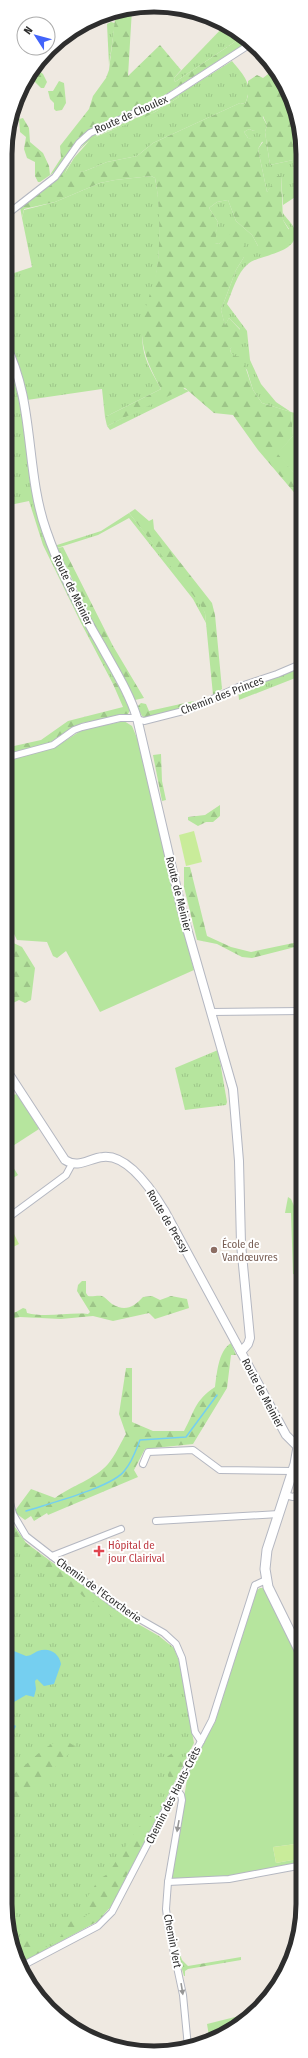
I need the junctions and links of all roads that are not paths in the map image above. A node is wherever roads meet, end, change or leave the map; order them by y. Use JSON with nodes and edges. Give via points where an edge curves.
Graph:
{"nodes":[{"id":1,"x":247,"y":46,"type":"edge"},
{"id":2,"x":12,"y":211,"type":"edge"},
{"id":3,"x":12,"y":366,"type":"edge"},
{"id":4,"x":296,"y":666,"type":"edge"},
{"id":5,"x":137,"y":718,"type":"junction"},
{"id":6,"x":12,"y":756,"type":"edge"},
{"id":7,"x":296,"y":1011,"type":"edge"},
{"id":8,"x":211,"y":1012,"type":"junction"},
{"id":9,"x":12,"y":1079,"type":"edge"},
{"id":10,"x":72,"y":1164,"type":"junction"},
{"id":11,"x":12,"y":1215,"type":"edge"},
{"id":12,"x":241,"y":1352,"type":"junction"},
{"id":13,"x":296,"y":1441,"type":"edge"},
{"id":14,"x":296,"y":1458,"type":"edge"},
{"id":15,"x":143,"y":1464,"type":"dead end"},
{"id":16,"x":292,"y":1471,"type":"junction"},
{"id":17,"x":285,"y":1495,"type":"junction"},
{"id":18,"x":296,"y":1496,"type":"edge"},
{"id":19,"x":12,"y":1512,"type":"edge"},
{"id":20,"x":279,"y":1514,"type":"junction"},
{"id":21,"x":156,"y":1521,"type":"dead end"},
{"id":22,"x":121,"y":1529,"type":"dead end"},
{"id":23,"x":52,"y":1556,"type":"junction"},
{"id":24,"x":266,"y":1580,"type":"junction"},
{"id":25,"x":296,"y":1644,"type":"edge"},
{"id":26,"x":201,"y":1741,"type":"junction"},
{"id":27,"x":176,"y":1789,"type":"junction"},
{"id":28,"x":296,"y":1866,"type":"edge"},
{"id":29,"x":168,"y":1882,"type":"junction"},
{"id":30,"x":26,"y":1964,"type":"edge"},
{"id":31,"x":187,"y":2042,"type":"edge"}],
"edges":[{"from":1,"to":2,"type":"street","name":"Route de Choulex","via":[[164,100],[90,133],[79,143],[55,177]]},
{"from":3,"to":5,"type":"street","name":"Route de Meinier","via":[[23,400],[36,487],[46,531],[83,610],[129,696]]},
{"from":4,"to":5,"type":"street","name":"Chemin des Princes","via":[[238,687],[191,709],[144,721]]},
{"from":5,"to":6,"type":"street","name":"Chemin des Princes","via":[[120,718],[82,727],[53,745]]},
{"from":5,"to":8,"type":"street","name":"Route de Meinier","via":[[182,911]]},
{"from":7,"to":8,"type":"street"},
{"from":8,"to":12,"type":"street","name":"Route de Meinier","via":[[228,1068],[236,1108],[240,1229],[250,1338]]},
{"from":9,"to":10,"type":"street","via":[[62,1157]]},
{"from":10,"to":11,"type":"street","via":[[66,1175]]},
{"from":10,"to":12,"type":"street","name":"Route de Pressy","via":[[110,1157],[124,1163],[143,1180],[164,1210]]},
{"from":12,"to":13,"type":"street","name":"Route de Meinier","via":[[286,1435]]},
{"from":14,"to":16,"type":"main road"},
{"from":15,"to":16,"type":"street","via":[[148,1452],[193,1450],[220,1470]]},
{"from":16,"to":17,"type":"main road"},
{"from":17,"to":18,"type":"street"},
{"from":17,"to":20,"type":"main road"},
{"from":19,"to":23,"type":"street","name":"Chemin de l'Ecorcherie","via":[[19,1527]]},
{"from":20,"to":21,"type":"street"},
{"from":20,"to":24,"type":"main road","via":[[266,1556]]},
{"from":22,"to":23,"type":"street"},
{"from":23,"to":26,"type":"street","name":"Chemin de l'Ecorcherie","via":[[115,1605],[164,1633],[176,1644],[182,1658],[195,1732]]},
{"from":24,"to":25,"type":"main road"},
{"from":24,"to":26,"type":"street","name":"Chemin des Hauts-Crêts","via":[[255,1586],[212,1720]]},
{"from":26,"to":27,"type":"street","name":"Chemin des Hauts-Crêts"},
{"from":27,"to":29,"type":"street","name":"Chemin Vert","one_way":true,"via":[[182,1800]]},
{"from":27,"to":30,"type":"street","name":"Chemin des Hauts-Crêts","via":[[108,1917],[98,1926]]},
{"from":28,"to":29,"type":"street","via":[[229,1879]]},
{"from":29,"to":31,"type":"street","name":"Chemin Vert","one_way":true,"via":[[167,1921],[181,1978]]}]}
